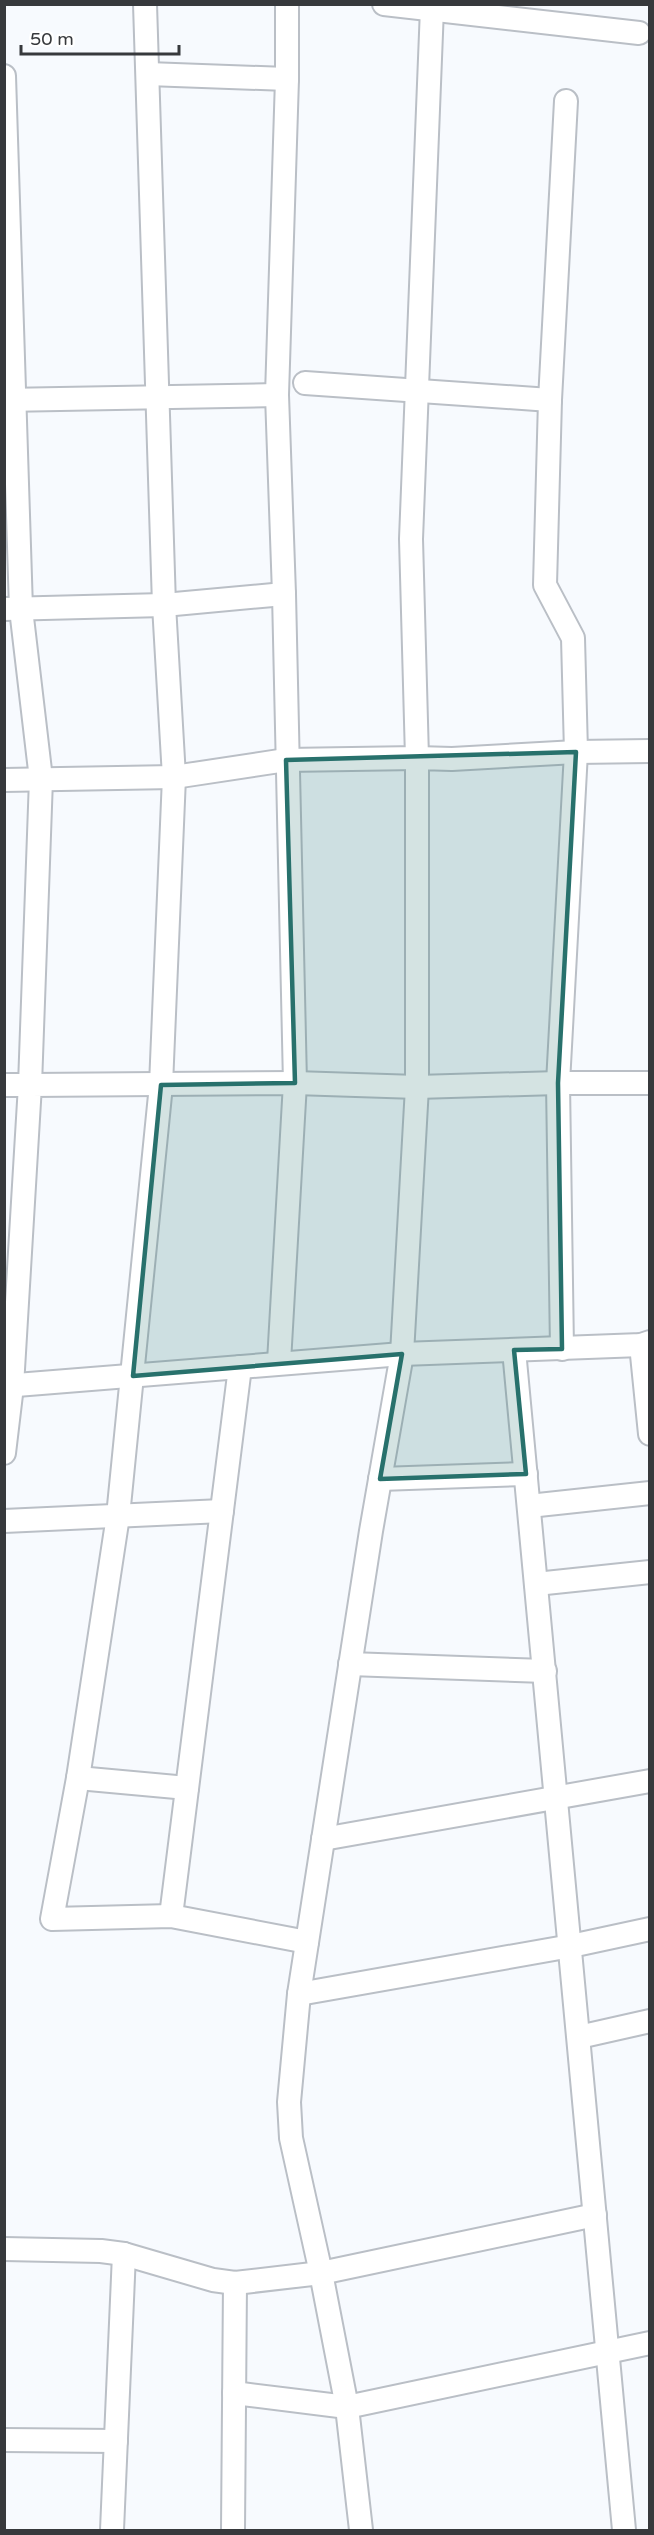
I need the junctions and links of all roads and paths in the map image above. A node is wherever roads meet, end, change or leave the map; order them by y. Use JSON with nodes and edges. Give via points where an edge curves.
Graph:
{"nodes":[{"id":1,"x":146,"y":4,"type":"edge"},
{"id":2,"x":287,"y":4,"type":"edge"},
{"id":3,"x":384,"y":4,"type":"edge"},
{"id":4,"x":418,"y":6,"type":"edge"},
{"id":5,"x":566,"y":14,"type":"edge"},
{"id":6,"x":639,"y":33,"type":"dead end"},
{"id":7,"x":148,"y":74,"type":"junction"},
{"id":8,"x":5,"y":79,"type":"edge"},
{"id":9,"x":287,"y":79,"type":"junction"},
{"id":10,"x":566,"y":100,"type":"dead end"},
{"id":11,"x":305,"y":383,"type":"dead end"},
{"id":12,"x":416,"y":392,"type":"junction"},
{"id":13,"x":277,"y":395,"type":"junction"},
{"id":14,"x":157,"y":397,"type":"junction"},
{"id":15,"x":10,"y":399,"type":"edge"},
{"id":16,"x":550,"y":400,"type":"junction"},
{"id":17,"x":284,"y":594,"type":"junction"},
{"id":18,"x":164,"y":606,"type":"junction"},
{"id":19,"x":13,"y":609,"type":"edge"},
{"id":20,"x":650,"y":751,"type":"edge"},
{"id":21,"x":576,"y":752,"type":"junction"},
{"id":22,"x":417,"y":758,"type":"junction"},
{"id":23,"x":286,"y":760,"type":"junction"},
{"id":24,"x":174,"y":777,"type":"junction"},
{"id":25,"x":41,"y":779,"type":"junction"},
{"id":26,"x":4,"y":780,"type":"edge"},
{"id":27,"x":295,"y":1083,"type":"junction"},
{"id":28,"x":558,"y":1083,"type":"junction"},
{"id":29,"x":650,"y":1083,"type":"edge"},
{"id":30,"x":30,"y":1084,"type":"junction"},
{"id":31,"x":4,"y":1085,"type":"edge"},
{"id":32,"x":161,"y":1085,"type":"junction"},
{"id":33,"x":417,"y":1087,"type":"junction"},
{"id":34,"x":645,"y":1343,"type":"edge"},
{"id":35,"x":562,"y":1348,"type":"junction"},
{"id":36,"x":514,"y":1350,"type":"junction"},
{"id":37,"x":402,"y":1353,"type":"junction"},
{"id":38,"x":279,"y":1362,"type":"junction"},
{"id":39,"x":240,"y":1367,"type":"junction"},
{"id":40,"x":133,"y":1376,"type":"junction"},
{"id":41,"x":8,"y":1386,"type":"edge"},
{"id":42,"x":650,"y":1434,"type":"edge"},
{"id":43,"x":4,"y":1453,"type":"edge"},
{"id":44,"x":526,"y":1474,"type":"junction"},
{"id":45,"x":380,"y":1479,"type":"junction"},
{"id":46,"x":650,"y":1493,"type":"edge"},
{"id":47,"x":529,"y":1506,"type":"junction"},
{"id":48,"x":222,"y":1511,"type":"junction"},
{"id":49,"x":118,"y":1516,"type":"junction"},
{"id":50,"x":4,"y":1521,"type":"edge"},
{"id":51,"x":650,"y":1572,"type":"edge"},
{"id":52,"x":536,"y":1584,"type":"junction"},
{"id":53,"x":350,"y":1664,"type":"junction"},
{"id":54,"x":545,"y":1671,"type":"junction"},
{"id":55,"x":78,"y":1778,"type":"junction"},
{"id":56,"x":650,"y":1781,"type":"edge"},
{"id":57,"x":187,"y":1788,"type":"junction"},
{"id":58,"x":557,"y":1798,"type":"junction"},
{"id":59,"x":323,"y":1839,"type":"junction"},
{"id":60,"x":171,"y":1916,"type":"junction"},
{"id":61,"x":650,"y":1929,"type":"edge"},
{"id":62,"x":307,"y":1941,"type":"junction"},
{"id":63,"x":572,"y":1946,"type":"junction"},
{"id":64,"x":299,"y":1994,"type":"junction"},
{"id":65,"x":650,"y":2021,"type":"edge"},
{"id":66,"x":579,"y":2037,"type":"junction"},
{"id":67,"x":595,"y":2216,"type":"junction"},
{"id":68,"x":4,"y":2249,"type":"edge"},
{"id":69,"x":124,"y":2254,"type":"junction"},
{"id":70,"x":321,"y":2273,"type":"junction"},
{"id":71,"x":235,"y":2283,"type":"junction"},
{"id":72,"x":650,"y":2343,"type":"edge"},
{"id":73,"x":607,"y":2352,"type":"junction"},
{"id":74,"x":234,"y":2393,"type":"junction"},
{"id":75,"x":347,"y":2407,"type":"junction"},
{"id":76,"x":4,"y":2440,"type":"edge"},
{"id":77,"x":116,"y":2441,"type":"junction"},
{"id":78,"x":112,"y":2530,"type":"edge"},
{"id":79,"x":233,"y":2530,"type":"edge"},
{"id":80,"x":361,"y":2530,"type":"edge"},
{"id":81,"x":624,"y":2530,"type":"edge"}],
"edges":[{"from":1,"to":7,"type":"street"},
{"from":2,"to":9,"type":"street"},
{"from":3,"to":4,"type":"street"},
{"from":4,"to":5,"type":"street"},
{"from":4,"to":12,"type":"street"},
{"from":5,"to":6,"type":"street"},
{"from":7,"to":9,"type":"street"},
{"from":7,"to":14,"type":"street"},
{"from":8,"to":15,"type":"street"},
{"from":9,"to":13,"type":"street"},
{"from":10,"to":16,"type":"street"},
{"from":11,"to":12,"type":"street"},
{"from":12,"to":16,"type":"street"},
{"from":12,"to":22,"type":"street","via":[[411,539]]},
{"from":13,"to":14,"type":"street"},
{"from":13,"to":17,"type":"street"},
{"from":14,"to":15,"type":"street"},
{"from":14,"to":18,"type":"street"},
{"from":15,"to":19,"type":"street"},
{"from":16,"to":21,"type":"street","via":[[545,585],[573,638]]},
{"from":17,"to":18,"type":"street"},
{"from":17,"to":23,"type":"street"},
{"from":18,"to":19,"type":"street"},
{"from":18,"to":24,"type":"street"},
{"from":19,"to":25,"type":"street"},
{"from":20,"to":21,"type":"street"},
{"from":21,"to":22,"type":"street"},
{"from":21,"to":28,"type":"street"},
{"from":22,"to":23,"type":"street"},
{"from":22,"to":33,"type":"street"},
{"from":23,"to":24,"type":"street"},
{"from":23,"to":27,"type":"street"},
{"from":24,"to":25,"type":"street"},
{"from":24,"to":32,"type":"street"},
{"from":25,"to":26,"type":"street"},
{"from":25,"to":30,"type":"street"},
{"from":27,"to":32,"type":"street"},
{"from":27,"to":33,"type":"street"},
{"from":27,"to":38,"type":"street"},
{"from":28,"to":29,"type":"street"},
{"from":28,"to":33,"type":"street"},
{"from":28,"to":35,"type":"street"},
{"from":30,"to":31,"type":"street"},
{"from":30,"to":32,"type":"street"},
{"from":30,"to":41,"type":"street"},
{"from":32,"to":40,"type":"street"},
{"from":33,"to":37,"type":"street"},
{"from":34,"to":35,"type":"street"},
{"from":34,"to":42,"type":"street"},
{"from":35,"to":36,"type":"street"},
{"from":36,"to":37,"type":"street"},
{"from":36,"to":44,"type":"street"},
{"from":37,"to":38,"type":"street"},
{"from":37,"to":45,"type":"street"},
{"from":38,"to":39,"type":"street"},
{"from":39,"to":40,"type":"street"},
{"from":39,"to":48,"type":"street"},
{"from":40,"to":41,"type":"street"},
{"from":40,"to":49,"type":"street"},
{"from":41,"to":43,"type":"street"},
{"from":44,"to":45,"type":"street"},
{"from":44,"to":47,"type":"street"},
{"from":45,"to":53,"type":"street"},
{"from":46,"to":47,"type":"street"},
{"from":47,"to":52,"type":"street"},
{"from":48,"to":49,"type":"street"},
{"from":48,"to":57,"type":"street"},
{"from":49,"to":50,"type":"street"},
{"from":49,"to":55,"type":"street"},
{"from":51,"to":52,"type":"street"},
{"from":52,"to":54,"type":"street"},
{"from":53,"to":54,"type":"street"},
{"from":53,"to":59,"type":"street"},
{"from":54,"to":58,"type":"street"},
{"from":55,"to":57,"type":"street"},
{"from":55,"to":60,"type":"street","via":[[52,1919]]},
{"from":56,"to":58,"type":"street"},
{"from":57,"to":60,"type":"street"},
{"from":58,"to":59,"type":"street"},
{"from":58,"to":63,"type":"street"},
{"from":59,"to":62,"type":"street"},
{"from":60,"to":62,"type":"street"},
{"from":61,"to":63,"type":"street"},
{"from":62,"to":64,"type":"street"},
{"from":63,"to":64,"type":"street"},
{"from":63,"to":66,"type":"street"},
{"from":64,"to":70,"type":"street","via":[[289,2102],[291,2138]]},
{"from":65,"to":66,"type":"street"},
{"from":66,"to":67,"type":"street"},
{"from":67,"to":70,"type":"street"},
{"from":67,"to":73,"type":"street"},
{"from":68,"to":69,"type":"street"},
{"from":69,"to":71,"type":"street"},
{"from":69,"to":77,"type":"street"},
{"from":70,"to":71,"type":"street"},
{"from":70,"to":75,"type":"street"},
{"from":71,"to":74,"type":"street"},
{"from":72,"to":73,"type":"street"},
{"from":73,"to":75,"type":"street"},
{"from":73,"to":81,"type":"street"},
{"from":74,"to":75,"type":"street"},
{"from":74,"to":79,"type":"street"},
{"from":75,"to":80,"type":"street"},
{"from":76,"to":77,"type":"street"},
{"from":77,"to":78,"type":"street"}]}
